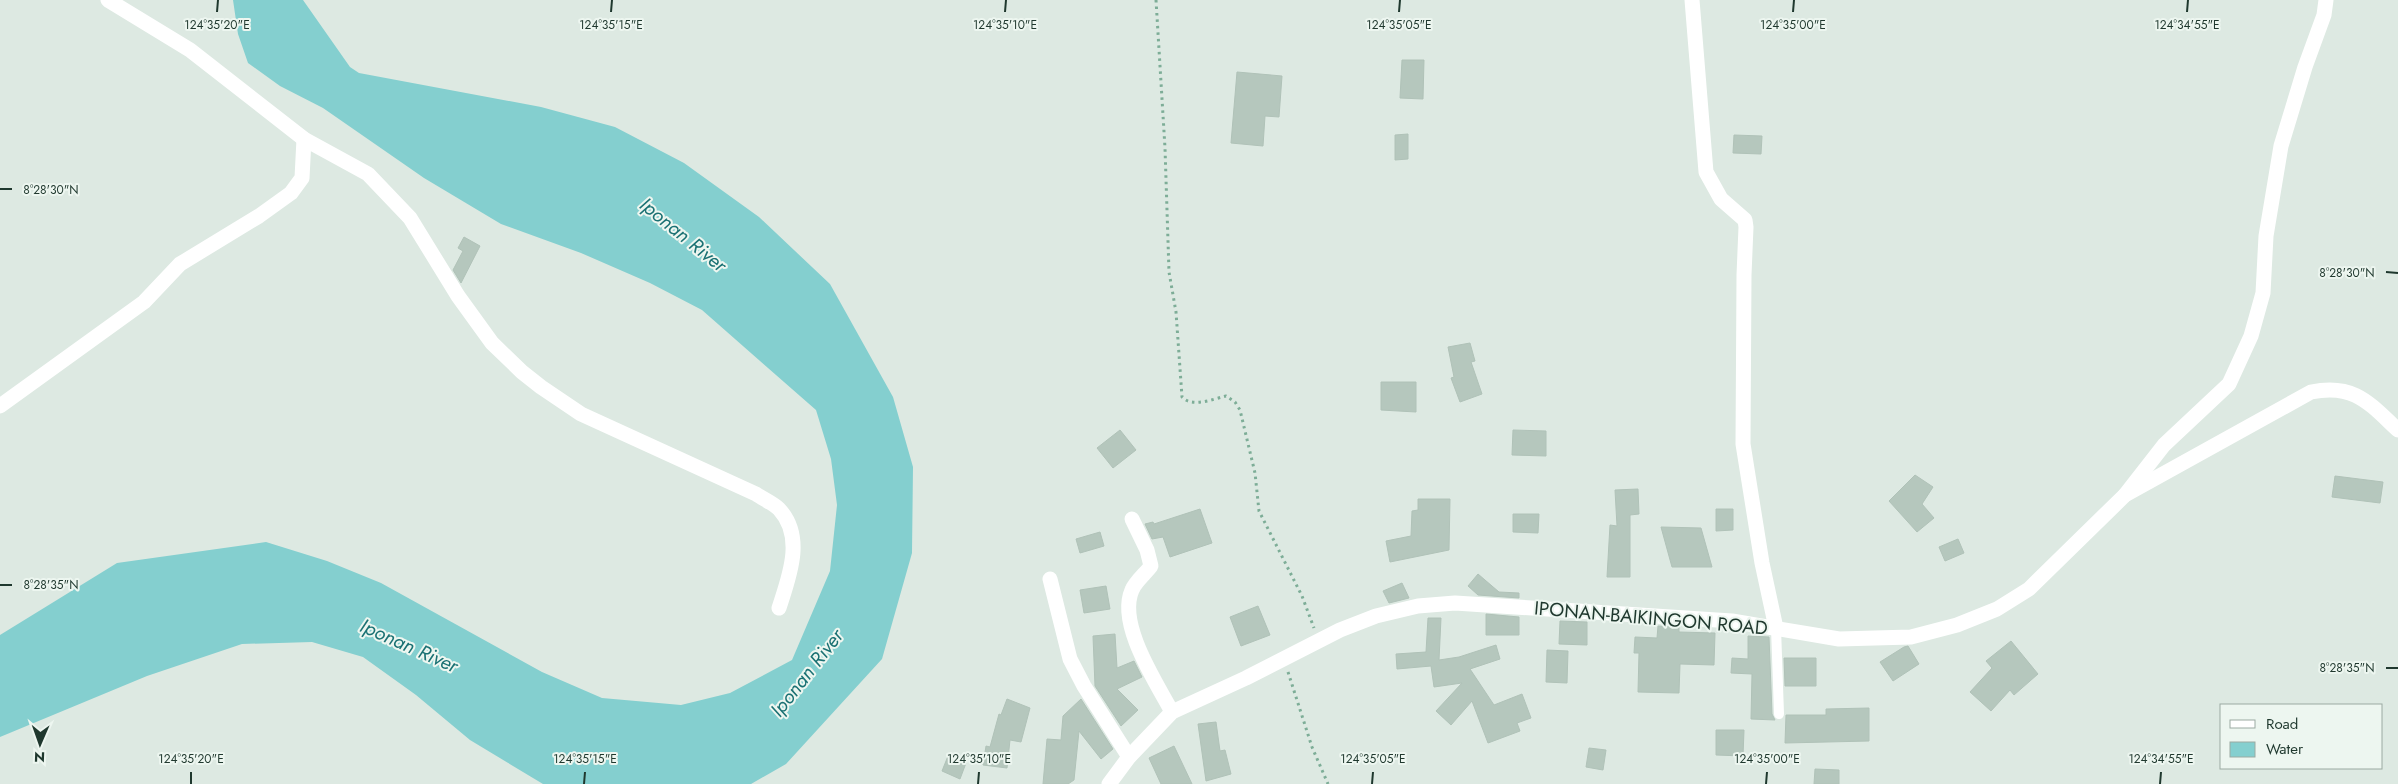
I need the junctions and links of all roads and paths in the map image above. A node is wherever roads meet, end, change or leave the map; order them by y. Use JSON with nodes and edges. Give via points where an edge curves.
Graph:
{"nodes":[{"id":1,"x":108,"y":0,"type":"edge"},
{"id":2,"x":1156,"y":0,"type":"edge"},
{"id":3,"x":1692,"y":0,"type":"edge"},
{"id":4,"x":2326,"y":0,"type":"edge"},
{"id":5,"x":304,"y":138,"type":"junction"},
{"id":6,"x":0,"y":406,"type":"edge"},
{"id":7,"x":2398,"y":430,"type":"edge"},
{"id":8,"x":2125,"y":495,"type":"junction"},
{"id":9,"x":1132,"y":519,"type":"dead end"},
{"id":10,"x":1050,"y":579,"type":"dead end"},
{"id":11,"x":779,"y":608,"type":"dead end"},
{"id":12,"x":1776,"y":628,"type":"junction"},
{"id":13,"x":1319,"y":640,"type":"junction"},
{"id":14,"x":1283,"y":657,"type":"junction"},
{"id":15,"x":1172,"y":712,"type":"junction"},
{"id":16,"x":1778,"y":714,"type":"dead end"},
{"id":17,"x":1129,"y":757,"type":"junction"},
{"id":18,"x":1109,"y":784,"type":"edge"},
{"id":19,"x":1328,"y":784,"type":"edge"}],
"edges":[{"from":1,"to":5,"type":"street","via":[[190,50]]},
{"from":2,"to":13,"type":"path","via":[[1169,272],[1176,312],[1182,396],[1194,403],[1226,396],[1236,402],[1255,473],[1259,512],[1302,596]]},
{"from":3,"to":12,"type":"street","via":[[1706,172],[1721,199],[1745,220],[1746,226],[1743,444]]},
{"from":4,"to":8,"type":"street","via":[[2324,15],[2281,146],[2266,236],[2263,293],[2251,336],[2229,384],[2164,445]]},
{"from":5,"to":6,"type":"street","via":[[302,178],[291,192],[259,216],[180,264],[144,302]]},
{"from":5,"to":11,"type":"street","via":[[368,174],[387,193],[410,218],[458,296],[492,342],[528,377],[581,414],[756,494],[778,508],[789,523],[793,543],[791,568]]},
{"from":7,"to":8,"type":"street","name":"IPONAN-BAIKINGON ROAD","via":[[2359,395],[2335,389],[2311,392]]},
{"from":8,"to":12,"type":"street","name":"IPONAN-BAIKINGON ROAD","via":[[2028,589],[1998,609],[1957,625],[1911,636],[1875,640],[1839,639]]},
{"from":9,"to":15,"type":"street","via":[[1148,550],[1151,566],[1132,589],[1129,611],[1135,643]]},
{"from":10,"to":17,"type":"street","via":[[1070,659]]},
{"from":12,"to":13,"type":"street","name":"IPONAN-BAIKINGON ROAD","via":[[1732,621],[1455,603],[1418,606],[1376,616]]},
{"from":12,"to":16,"type":"lane"},
{"from":13,"to":14,"type":"street","name":"IPONAN-BAIKINGON ROAD"},
{"from":14,"to":15,"type":"street","name":"IPONAN-BAIKINGON ROAD"},
{"from":14,"to":19,"type":"path","via":[[1312,747]]},
{"from":15,"to":17,"type":"street","name":"IPONAN-BAIKINGON ROAD"},
{"from":17,"to":18,"type":"street","name":"IPONAN-BAIKINGON ROAD"}]}
